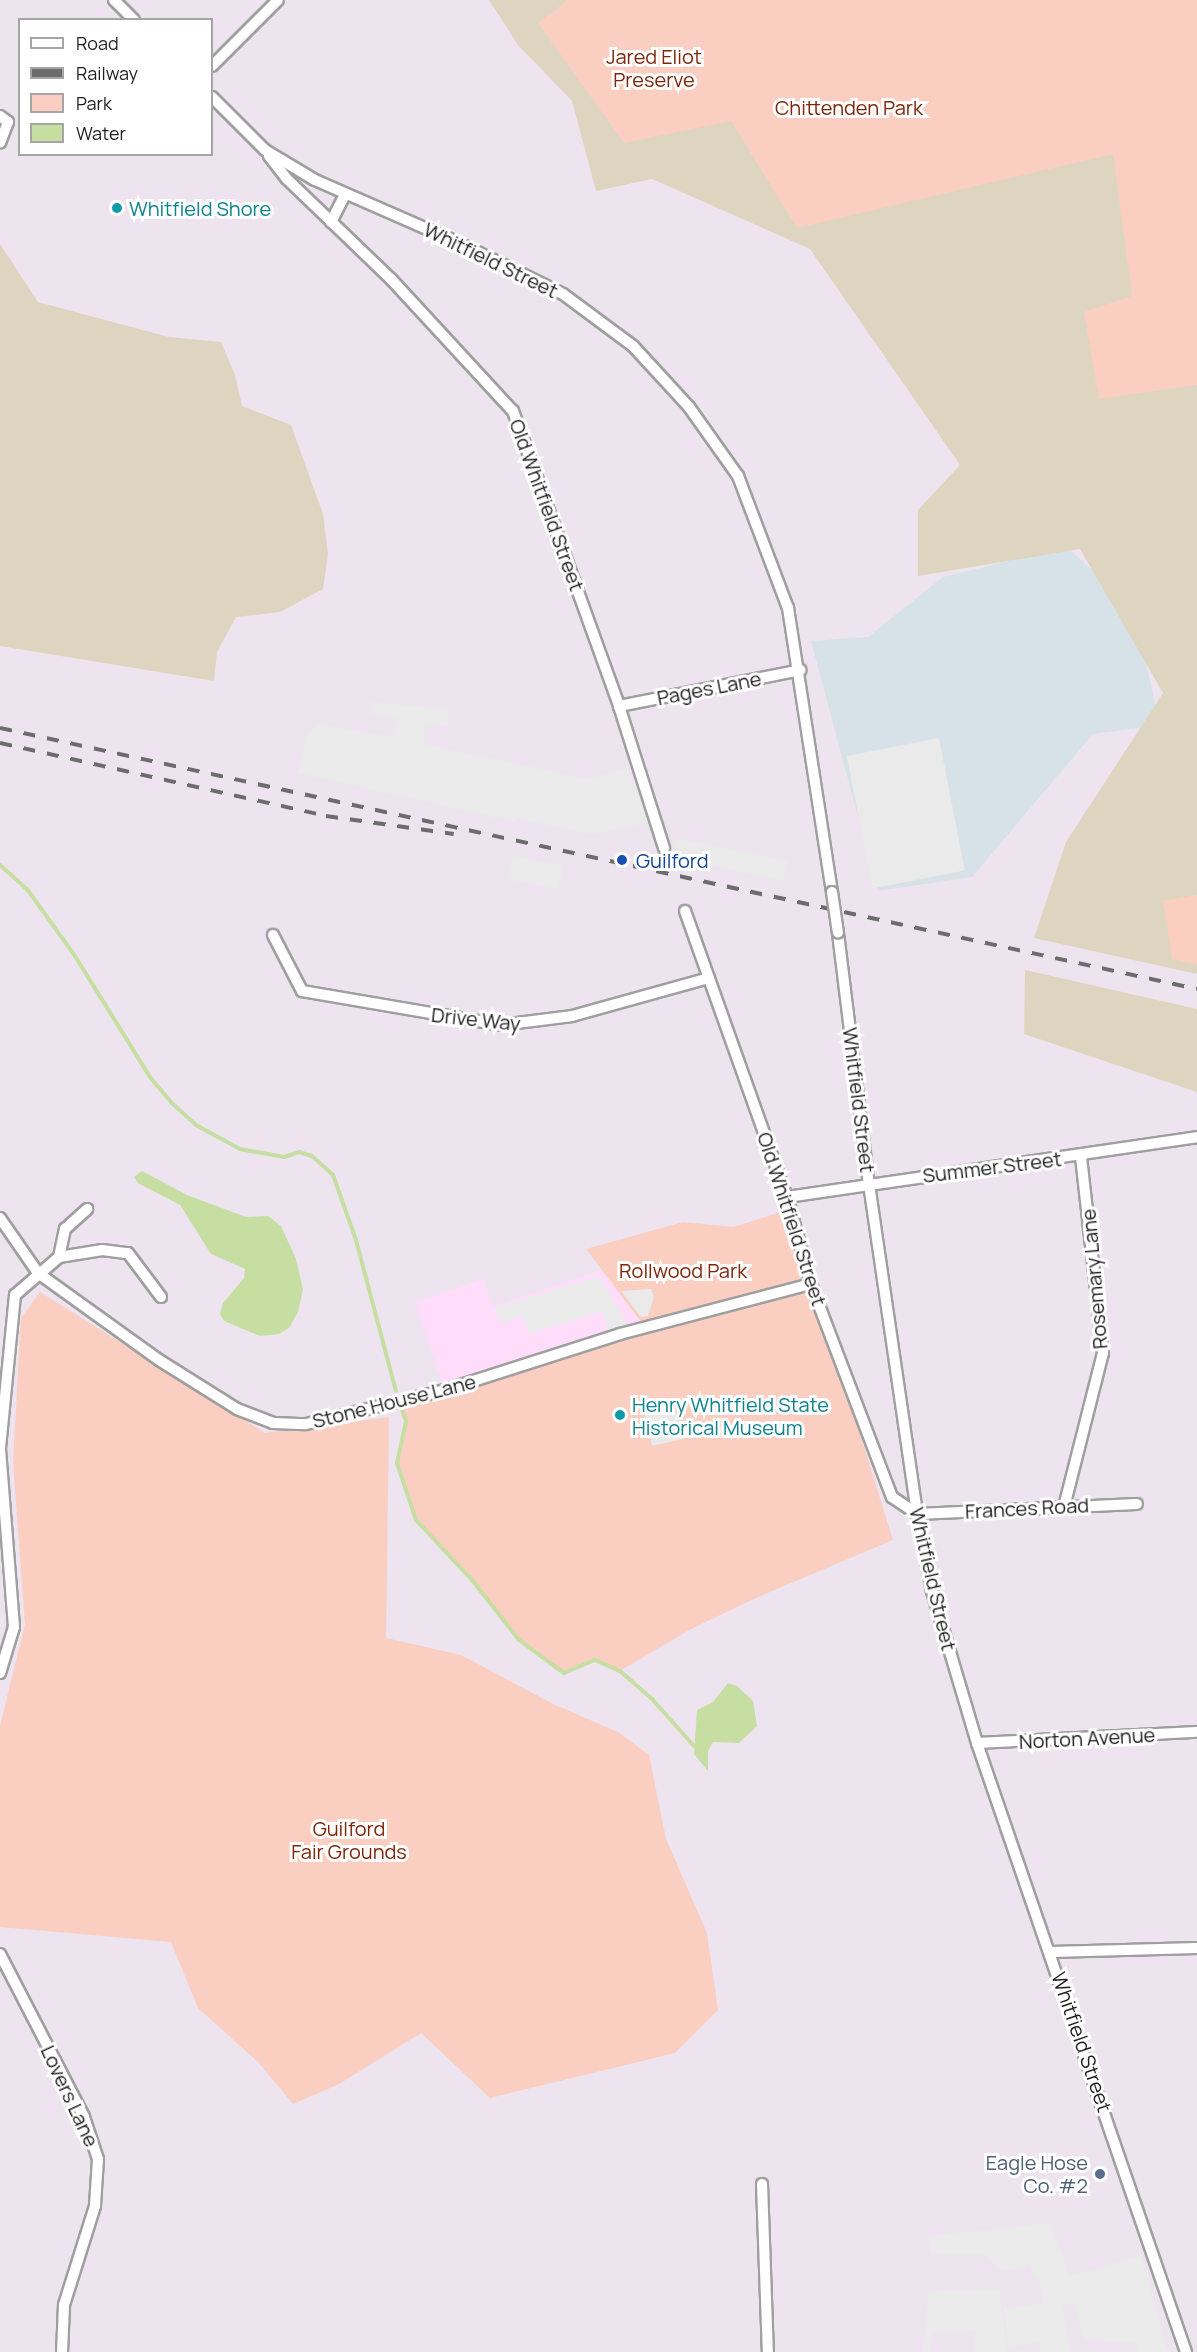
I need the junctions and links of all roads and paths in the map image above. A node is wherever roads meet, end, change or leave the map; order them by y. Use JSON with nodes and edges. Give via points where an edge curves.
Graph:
{"nodes":[{"id":1,"x":114,"y":0,"type":"edge"},
{"id":2,"x":278,"y":0,"type":"edge"},
{"id":3,"x":132,"y":18,"type":"edge"},
{"id":4,"x":213,"y":65,"type":"edge"},
{"id":5,"x":213,"y":98,"type":"edge"},
{"id":6,"x":0,"y":116,"type":"edge"},
{"id":7,"x":0,"y":143,"type":"edge"},
{"id":8,"x":265,"y":150,"type":"junction"},
{"id":9,"x":345,"y":194,"type":"junction"},
{"id":10,"x":331,"y":222,"type":"junction"},
{"id":11,"x":800,"y":670,"type":"junction"},
{"id":12,"x":619,"y":706,"type":"junction"},
{"id":13,"x":664,"y":848,"type":"dead end"},
{"id":14,"x":685,"y":911,"type":"dead end"},
{"id":15,"x":273,"y":935,"type":"dead end"},
{"id":16,"x":709,"y":978,"type":"junction"},
{"id":17,"x":1197,"y":1137,"type":"edge"},
{"id":18,"x":1081,"y":1156,"type":"junction"},
{"id":19,"x":869,"y":1184,"type":"junction"},
{"id":20,"x":787,"y":1197,"type":"junction"},
{"id":21,"x":87,"y":1209,"type":"dead end"},
{"id":22,"x":0,"y":1218,"type":"edge"},
{"id":23,"x":59,"y":1257,"type":"junction"},
{"id":24,"x":38,"y":1273,"type":"junction"},
{"id":25,"x":812,"y":1284,"type":"junction"},
{"id":26,"x":161,"y":1297,"type":"dead end"},
{"id":27,"x":1137,"y":1504,"type":"dead end"},
{"id":28,"x":1064,"y":1507,"type":"junction"},
{"id":29,"x":917,"y":1514,"type":"junction"},
{"id":30,"x":0,"y":1672,"type":"edge"},
{"id":31,"x":1197,"y":1732,"type":"edge"},
{"id":32,"x":977,"y":1743,"type":"junction"},
{"id":33,"x":1197,"y":1948,"type":"edge"},
{"id":34,"x":1051,"y":1952,"type":"junction"},
{"id":35,"x":0,"y":1954,"type":"edge"},
{"id":36,"x":762,"y":2184,"type":"dead end"},
{"id":37,"x":62,"y":2352,"type":"edge"},
{"id":38,"x":768,"y":2352,"type":"edge"},
{"id":39,"x":1186,"y":2352,"type":"edge"}],
"edges":[{"from":1,"to":3,"type":"street"},
{"from":2,"to":4,"type":"street"},
{"from":5,"to":8,"type":"street","name":"Whitfield Street"},
{"from":6,"to":7,"type":"street","via":[[8,122]]},
{"from":8,"to":9,"type":"street","name":"Whitfield Street"},
{"from":8,"to":10,"type":"street","name":"Old Whitfield Street","via":[[287,179]]},
{"from":9,"to":10,"type":"street"},
{"from":9,"to":11,"type":"street","name":"Whitfield Street","via":[[539,279],[633,346],[661,375],[738,476],[784,597]]},
{"from":10,"to":12,"type":"street","name":"Old Whitfield Street","via":[[391,279],[513,411]]},
{"from":11,"to":12,"type":"street","name":"Pages Lane"},
{"from":11,"to":19,"type":"street","name":"Whitfield Street","bridge":true},
{"from":12,"to":13,"type":"street","name":"Old Whitfield Street"},
{"from":14,"to":16,"type":"street","name":"Old Whitfield Street"},
{"from":15,"to":16,"type":"street","name":"Drive Way","via":[[302,991],[501,1025],[572,1017]]},
{"from":16,"to":20,"type":"street","name":"Old Whitfield Street"},
{"from":17,"to":18,"type":"street","name":"Summer Street"},
{"from":18,"to":19,"type":"street","name":"Summer Street"},
{"from":18,"to":28,"type":"street","name":"Rosemary Lane","via":[[1102,1353]]},
{"from":19,"to":20,"type":"street","name":"Summer Street"},
{"from":19,"to":29,"type":"street","name":"Whitfield Street"},
{"from":20,"to":25,"type":"street","name":"Old Whitfield Street"},
{"from":21,"to":23,"type":"street","via":[[65,1229]]},
{"from":22,"to":24,"type":"street","name":"Stone House Lane"},
{"from":23,"to":24,"type":"street"},
{"from":23,"to":26,"type":"street","via":[[102,1250],[128,1253]]},
{"from":24,"to":25,"type":"street","name":"Stone House Lane","via":[[159,1360],[237,1409],[273,1423],[306,1424],[445,1390],[622,1333]]},
{"from":24,"to":30,"type":"street","via":[[15,1295],[1,1436],[14,1627]]},
{"from":25,"to":29,"type":"street","name":"Old Whitfield Street","via":[[885,1485],[892,1497]]},
{"from":27,"to":28,"type":"street","name":"Frances Road"},
{"from":28,"to":29,"type":"street","name":"Frances Road"},
{"from":29,"to":32,"type":"street","name":"Whitfield Street","via":[[932,1591]]},
{"from":31,"to":32,"type":"street","name":"Norton Avenue"},
{"from":32,"to":34,"type":"street","name":"Whitfield Street"},
{"from":33,"to":34,"type":"street"},
{"from":34,"to":39,"type":"street","name":"Whitfield Street"},
{"from":35,"to":37,"type":"street","name":"Lovers Lane","via":[[84,2117],[99,2159],[95,2206],[64,2305]]},
{"from":36,"to":38,"type":"street"}]}
